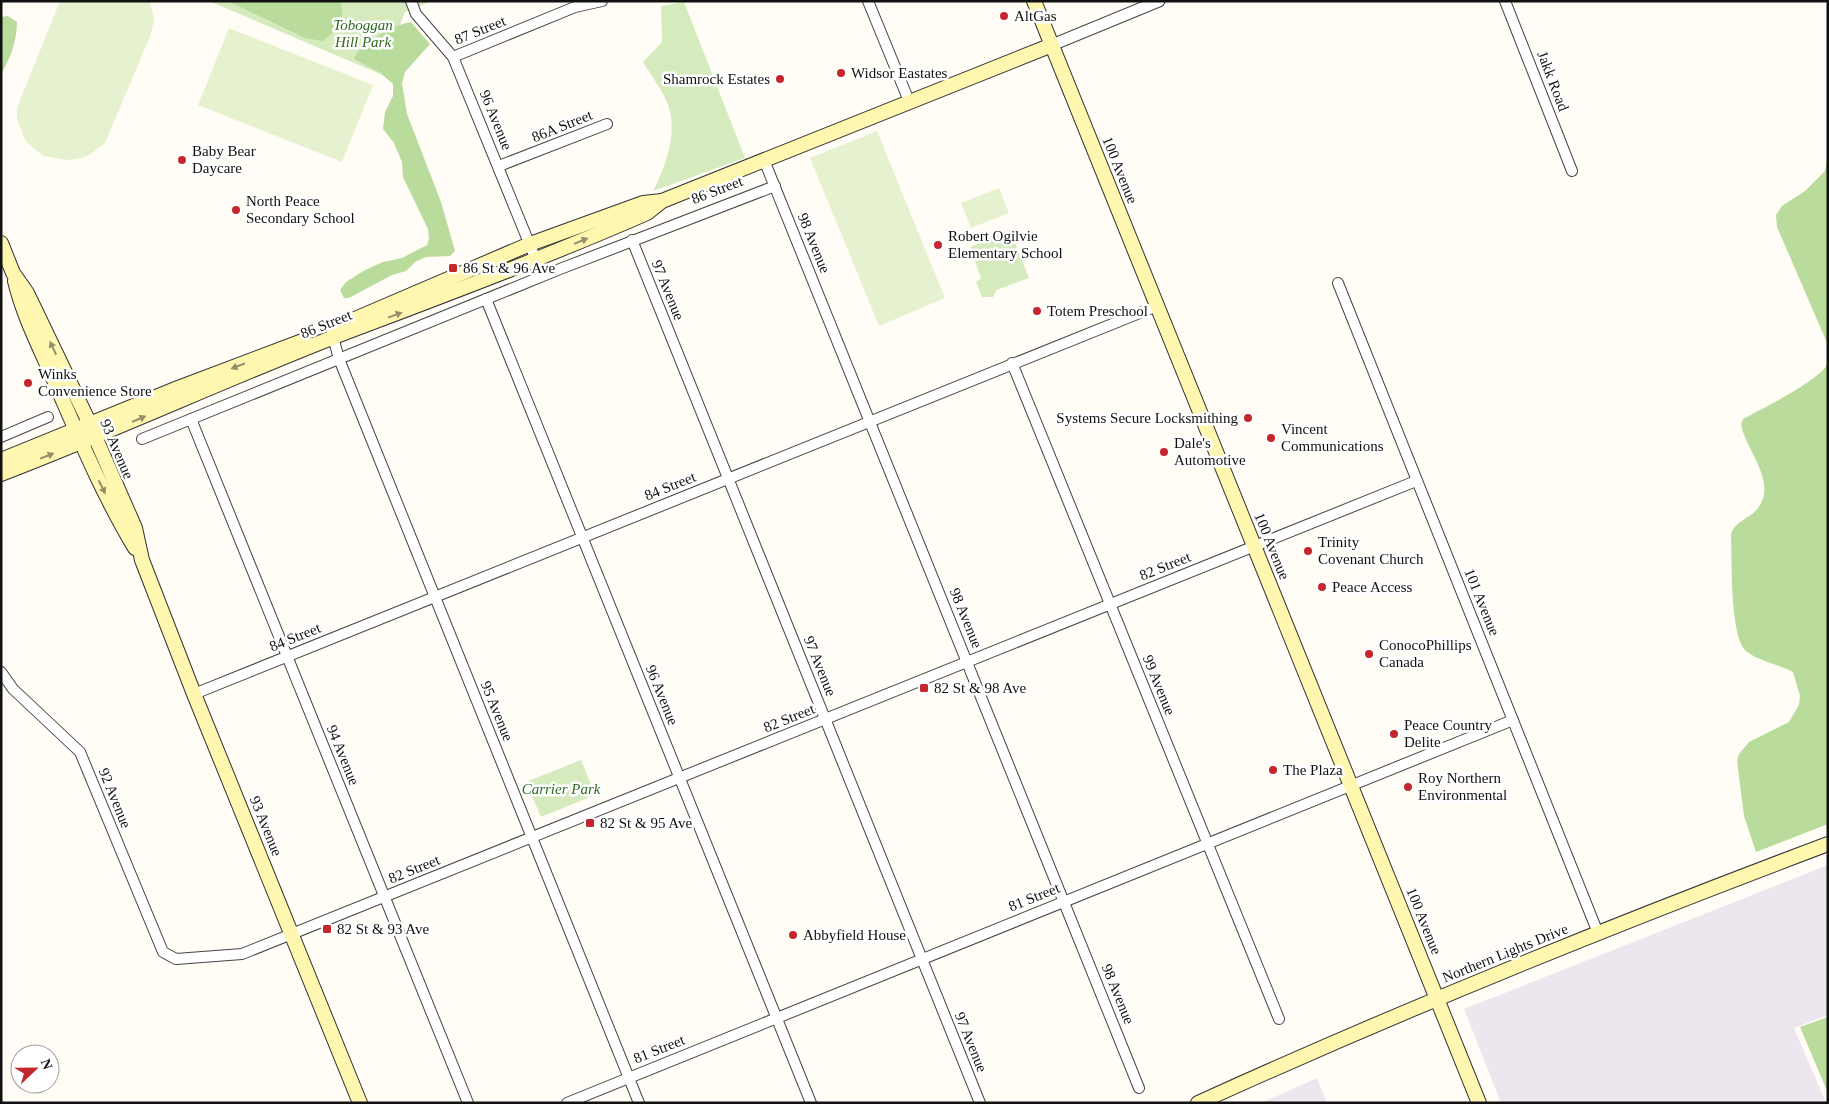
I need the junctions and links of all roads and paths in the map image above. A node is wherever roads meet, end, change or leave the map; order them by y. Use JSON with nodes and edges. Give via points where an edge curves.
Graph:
{"nodes":[{"id":1,"x":411,"y":1,"type":"edge"},
{"id":2,"x":602,"y":1,"type":"edge"},
{"id":3,"x":868,"y":1,"type":"edge"},
{"id":4,"x":1034,"y":1,"type":"edge"},
{"id":5,"x":1159,"y":1,"type":"edge"},
{"id":6,"x":1505,"y":1,"type":"edge"},
{"id":7,"x":1052,"y":45,"type":"junction"},
{"id":8,"x":453,"y":57,"type":"junction"},
{"id":9,"x":909,"y":101,"type":"junction"},
{"id":10,"x":607,"y":124,"type":"dead end"},
{"id":11,"x":764,"y":160,"type":"junction"},
{"id":12,"x":499,"y":166,"type":"junction"},
{"id":13,"x":1572,"y":171,"type":"dead end"},
{"id":14,"x":775,"y":186,"type":"junction"},
{"id":15,"x":662,"y":201,"type":"junction"},
{"id":16,"x":632,"y":240,"type":"junction"},
{"id":17,"x":1,"y":244,"type":"edge"},
{"id":18,"x":530,"y":244,"type":"junction"},
{"id":19,"x":536,"y":260,"type":"junction"},
{"id":20,"x":8,"y":270,"type":"edge"},
{"id":21,"x":1338,"y":283,"type":"dead end"},
{"id":22,"x":486,"y":299,"type":"junction"},
{"id":23,"x":1157,"y":306,"type":"junction"},
{"id":24,"x":332,"y":334,"type":"junction"},
{"id":25,"x":339,"y":359,"type":"junction"},
{"id":26,"x":1012,"y":363,"type":"junction"},
{"id":27,"x":48,"y":417,"type":"dead end"},
{"id":28,"x":191,"y":419,"type":"junction"},
{"id":29,"x":871,"y":421,"type":"junction"},
{"id":30,"x":89,"y":424,"type":"junction"},
{"id":31,"x":75,"y":429,"type":"junction"},
{"id":32,"x":1,"y":437,"type":"edge"},
{"id":33,"x":142,"y":439,"type":"dead end"},
{"id":34,"x":88,"y":440,"type":"junction"},
{"id":35,"x":1,"y":460,"type":"edge"},
{"id":36,"x":1,"y":474,"type":"edge"},
{"id":37,"x":727,"y":479,"type":"junction"},
{"id":38,"x":1416,"y":481,"type":"junction"},
{"id":39,"x":583,"y":538,"type":"junction"},
{"id":40,"x":1254,"y":546,"type":"junction"},
{"id":41,"x":435,"y":597,"type":"junction"},
{"id":42,"x":1110,"y":604,"type":"junction"},
{"id":43,"x":287,"y":657,"type":"junction"},
{"id":44,"x":968,"y":662,"type":"junction"},
{"id":45,"x":1,"y":672,"type":"edge"},
{"id":46,"x":194,"y":694,"type":"junction"},
{"id":47,"x":825,"y":719,"type":"junction"},
{"id":48,"x":1513,"y":720,"type":"junction"},
{"id":49,"x":679,"y":778,"type":"junction"},
{"id":50,"x":1352,"y":786,"type":"junction"},
{"id":51,"x":532,"y":838,"type":"junction"},
{"id":52,"x":1207,"y":844,"type":"junction"},
{"id":53,"x":1828,"y":844,"type":"edge"},
{"id":54,"x":384,"y":898,"type":"junction"},
{"id":55,"x":1065,"y":901,"type":"junction"},
{"id":56,"x":1598,"y":933,"type":"junction"},
{"id":57,"x":292,"y":934,"type":"junction"},
{"id":58,"x":169,"y":956,"type":"joint"},
{"id":59,"x":921,"y":959,"type":"junction"},
{"id":60,"x":1438,"y":998,"type":"junction"},
{"id":61,"x":776,"y":1018,"type":"junction"},
{"id":62,"x":1279,"y":1019,"type":"dead end"},
{"id":63,"x":629,"y":1078,"type":"junction"},
{"id":64,"x":1139,"y":1088,"type":"dead end"},
{"id":65,"x":360,"y":1103,"type":"edge"},
{"id":66,"x":468,"y":1103,"type":"edge"},
{"id":67,"x":567,"y":1103,"type":"edge"},
{"id":68,"x":639,"y":1103,"type":"edge"},
{"id":69,"x":811,"y":1103,"type":"edge"},
{"id":70,"x":980,"y":1103,"type":"edge"},
{"id":71,"x":1198,"y":1103,"type":"edge"},
{"id":72,"x":1479,"y":1103,"type":"edge"}],
"edges":[{"from":1,"to":8,"type":"street","name":"96 Avenue","via":[[416,14]]},
{"from":2,"to":8,"type":"street","name":"87 Street","via":[[575,7]]},
{"from":3,"to":9,"type":"street"},
{"from":4,"to":7,"type":"main road","name":"100 Avenue"},
{"from":5,"to":7,"type":"street","name":"86 Street"},
{"from":6,"to":13,"type":"street","name":"Jakk Road"},
{"from":7,"to":9,"type":"main road","name":"86 Street"},
{"from":7,"to":23,"type":"main road","name":"100 Avenue"},
{"from":8,"to":12,"type":"street","name":"96 Avenue"},
{"from":9,"to":11,"type":"main road","name":"86 Street"},
{"from":10,"to":12,"type":"street","name":"86A Street"},
{"from":11,"to":14,"type":"street","name":"98 Avenue"},
{"from":11,"to":15,"type":"main road","name":"86 Street"},
{"from":12,"to":18,"type":"street","name":"96 Avenue"},
{"from":14,"to":16,"type":"street","name":"86 Street"},
{"from":14,"to":29,"type":"street","name":"98 Avenue"},
{"from":15,"to":18,"type":"main road","name":"86 Street","via":[[643,203]]},
{"from":19,"to":15,"type":"main road","name":"86 Street","one_way":true,"via":[[647,213]]},
{"from":16,"to":22,"type":"street","name":"86 Street"},
{"from":16,"to":37,"type":"street","name":"97 Avenue"},
{"from":17,"to":20,"type":"main road","name":"93 Avenue"},
{"from":18,"to":19,"type":"street","name":"96 Avenue"},
{"from":18,"to":24,"type":"main road","name":"86 Street"},
{"from":24,"to":19,"type":"main road","name":"86 Street","one_way":true},
{"from":30,"to":20,"type":"main road","name":"93 Avenue","one_way":true,"via":[[27,293]]},
{"from":20,"to":31,"type":"main road","name":"93 Avenue"},
{"from":21,"to":38,"type":"street","name":"101 Avenue"},
{"from":22,"to":25,"type":"street","name":"86 Street"},
{"from":22,"to":39,"type":"street","name":"96 Avenue"},
{"from":23,"to":26,"type":"street","name":"84 Street"},
{"from":23,"to":40,"type":"main road","name":"100 Avenue"},
{"from":24,"to":25,"type":"street","name":"95 Avenue"},
{"from":24,"to":30,"type":"main road","name":"86 Street","one_way":true},
{"from":34,"to":24,"type":"main road","name":"86 Street","one_way":true},
{"from":25,"to":28,"type":"street","name":"86 Street"},
{"from":25,"to":41,"type":"street","name":"95 Avenue"},
{"from":26,"to":29,"type":"street","name":"84 Street"},
{"from":26,"to":42,"type":"street","name":"99 Avenue"},
{"from":27,"to":32,"type":"street"},
{"from":28,"to":33,"type":"street","name":"86 Street"},
{"from":28,"to":43,"type":"street","name":"94 Avenue"},
{"from":29,"to":37,"type":"street","name":"84 Street"},
{"from":29,"to":44,"type":"street","name":"98 Avenue"},
{"from":30,"to":31,"type":"main road","name":"86 Street"},
{"from":30,"to":34,"type":"main road","name":"93 Avenue"},
{"from":31,"to":34,"type":"main road","name":"93 Avenue"},
{"from":31,"to":35,"type":"main road","name":"86 Street"},
{"from":36,"to":34,"type":"main road","name":"86 Street","one_way":true},
{"from":34,"to":46,"type":"main road","name":"93 Avenue","via":[[101,485],[142,560]]},
{"from":37,"to":39,"type":"street","name":"84 Street"},
{"from":37,"to":47,"type":"street","name":"97 Avenue"},
{"from":38,"to":40,"type":"street","name":"82 Street"},
{"from":38,"to":48,"type":"street","name":"101 Avenue"},
{"from":39,"to":41,"type":"street","name":"84 Street"},
{"from":39,"to":49,"type":"street","name":"96 Avenue"},
{"from":40,"to":42,"type":"street","name":"82 Street"},
{"from":40,"to":50,"type":"main road","name":"100 Avenue"},
{"from":41,"to":43,"type":"street","name":"84 Street"},
{"from":41,"to":51,"type":"street","name":"95 Avenue"},
{"from":42,"to":44,"type":"street","name":"82 Street"},
{"from":42,"to":52,"type":"street","name":"99 Avenue"},
{"from":43,"to":46,"type":"street","name":"84 Street"},
{"from":43,"to":54,"type":"street","name":"94 Avenue"},
{"from":44,"to":47,"type":"street","name":"82 Street"},
{"from":44,"to":55,"type":"street","name":"98 Avenue"},
{"from":45,"to":58,"type":"street","name":"92 Avenue","via":[[13,690],[80,752],[156,939]]},
{"from":46,"to":57,"type":"main road","name":"93 Avenue"},
{"from":47,"to":49,"type":"street","name":"82 Street"},
{"from":47,"to":59,"type":"street","name":"97 Avenue"},
{"from":48,"to":50,"type":"street","name":"81 Street"},
{"from":48,"to":56,"type":"street","name":"101 Avenue"},
{"from":49,"to":51,"type":"street","name":"82 Street"},
{"from":49,"to":61,"type":"street","name":"96 Avenue"},
{"from":50,"to":52,"type":"street","name":"81 Street"},
{"from":50,"to":60,"type":"main road","name":"100 Avenue"},
{"from":51,"to":54,"type":"street","name":"82 Street"},
{"from":51,"to":63,"type":"street","name":"95 Avenue"},
{"from":52,"to":55,"type":"street","name":"81 Street"},
{"from":52,"to":62,"type":"street","name":"99 Avenue"},
{"from":53,"to":56,"type":"main road","name":"Northern Lights Drive"},
{"from":54,"to":57,"type":"street","name":"82 Street"},
{"from":54,"to":66,"type":"street","name":"94 Avenue"},
{"from":55,"to":59,"type":"street","name":"81 Street"},
{"from":55,"to":64,"type":"street","name":"98 Avenue"},
{"from":56,"to":60,"type":"main road","name":"Northern Lights Drive"},
{"from":57,"to":58,"type":"street","name":"82 Street","via":[[242,954],[176,959]]},
{"from":57,"to":65,"type":"main road","name":"93 Avenue"},
{"from":59,"to":61,"type":"street","name":"81 Street"},
{"from":59,"to":70,"type":"street","name":"97 Avenue"},
{"from":60,"to":71,"type":"main road","name":"Northern Lights Drive"},
{"from":60,"to":72,"type":"main road","name":"100 Avenue"},
{"from":61,"to":63,"type":"street","name":"81 Street"},
{"from":61,"to":69,"type":"street","name":"96 Avenue"},
{"from":63,"to":67,"type":"street","name":"81 Street"},
{"from":63,"to":68,"type":"street","name":"95 Avenue"}]}
